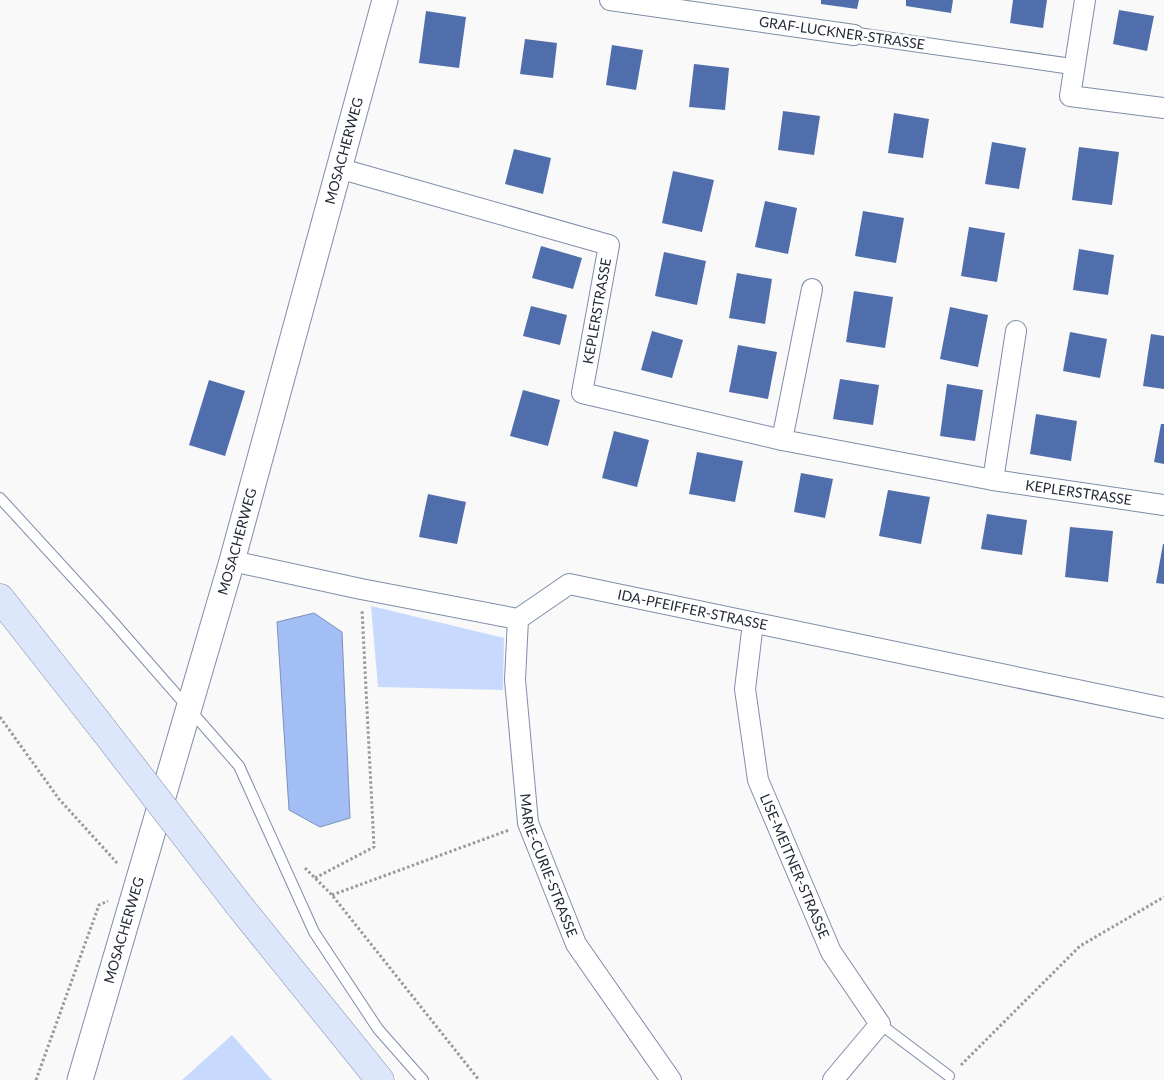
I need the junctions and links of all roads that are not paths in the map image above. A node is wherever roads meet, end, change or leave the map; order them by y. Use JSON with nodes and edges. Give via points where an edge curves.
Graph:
{"nodes":[{"id":1,"x":385,"y":0,"type":"edge"},
{"id":2,"x":610,"y":0,"type":"edge"},
{"id":3,"x":1084,"y":0,"type":"edge"},
{"id":4,"x":854,"y":35,"type":"joint"},
{"id":5,"x":1074,"y":67,"type":"junction"},
{"id":6,"x":1164,"y":108,"type":"edge"},
{"id":7,"x":338,"y":168,"type":"junction"},
{"id":8,"x":812,"y":289,"type":"dead end"},
{"id":9,"x":1016,"y":331,"type":"dead end"},
{"id":10,"x":782,"y":440,"type":"junction"},
{"id":11,"x":993,"y":480,"type":"junction"},
{"id":12,"x":0,"y":498,"type":"edge"},
{"id":13,"x":1164,"y":505,"type":"edge"},
{"id":14,"x":232,"y":562,"type":"junction"},
{"id":15,"x":0,"y":598,"type":"edge"},
{"id":16,"x":518,"y":619,"type":"junction"},
{"id":17,"x":753,"y":623,"type":"junction"},
{"id":18,"x":189,"y":708,"type":"junction"},
{"id":19,"x":1164,"y":708,"type":"edge"},
{"id":20,"x":880,"y":1024,"type":"junction"},
{"id":21,"x":949,"y":1076,"type":"road end"},
{"id":22,"x":80,"y":1080,"type":"edge"},
{"id":23,"x":380,"y":1080,"type":"edge"},
{"id":24,"x":423,"y":1080,"type":"edge"},
{"id":25,"x":672,"y":1080,"type":"edge"},
{"id":26,"x":833,"y":1080,"type":"edge"}],
"edges":[{"from":1,"to":7,"type":"street","name":"MOSACHERWEG"},
{"from":2,"to":4,"type":"street","name":"GRAF-LUCKNER-STRASSE"},
{"from":3,"to":5,"type":"street"},
{"from":4,"to":5,"type":"street","name":"GRAF-LUCKNER-STRASSE"},
{"from":5,"to":6,"type":"street","via":[[1070,96]]},
{"from":7,"to":10,"type":"street","name":"KEPLERSTRASSE","via":[[609,245],[582,394]]},
{"from":7,"to":14,"type":"street","name":"MOSACHERWEG"},
{"from":8,"to":10,"type":"street"},
{"from":9,"to":11,"type":"street"},
{"from":10,"to":11,"type":"street","name":"KEPLERSTRASSE"},
{"from":11,"to":13,"type":"street","name":"KEPLERSTRASSE"},
{"from":12,"to":18,"type":"lane"},
{"from":14,"to":16,"type":"street"},
{"from":14,"to":18,"type":"street","name":"MOSACHERWEG"},
{"from":15,"to":23,"type":"main road","bridge":true,"via":[[238,904]]},
{"from":16,"to":17,"type":"street","name":"IDA-PFEIFFER-STRASSE","via":[[569,584]]},
{"from":16,"to":25,"type":"street","name":"MARIE-CURIE-STRASSE","via":[[515,680],[528,823],[576,944]]},
{"from":17,"to":19,"type":"street","name":"IDA-PFEIFFER-STRASSE"},
{"from":17,"to":20,"type":"street","name":"LISE-MEITNER-STRASSE","via":[[745,688],[758,780],[831,952]]},
{"from":18,"to":22,"type":"street","name":"MOSACHERWEG"},
{"from":18,"to":24,"type":"lane","via":[[239,766],[314,932],[378,1029]]},
{"from":20,"to":21,"type":"lane"},
{"from":20,"to":26,"type":"street"}]}
